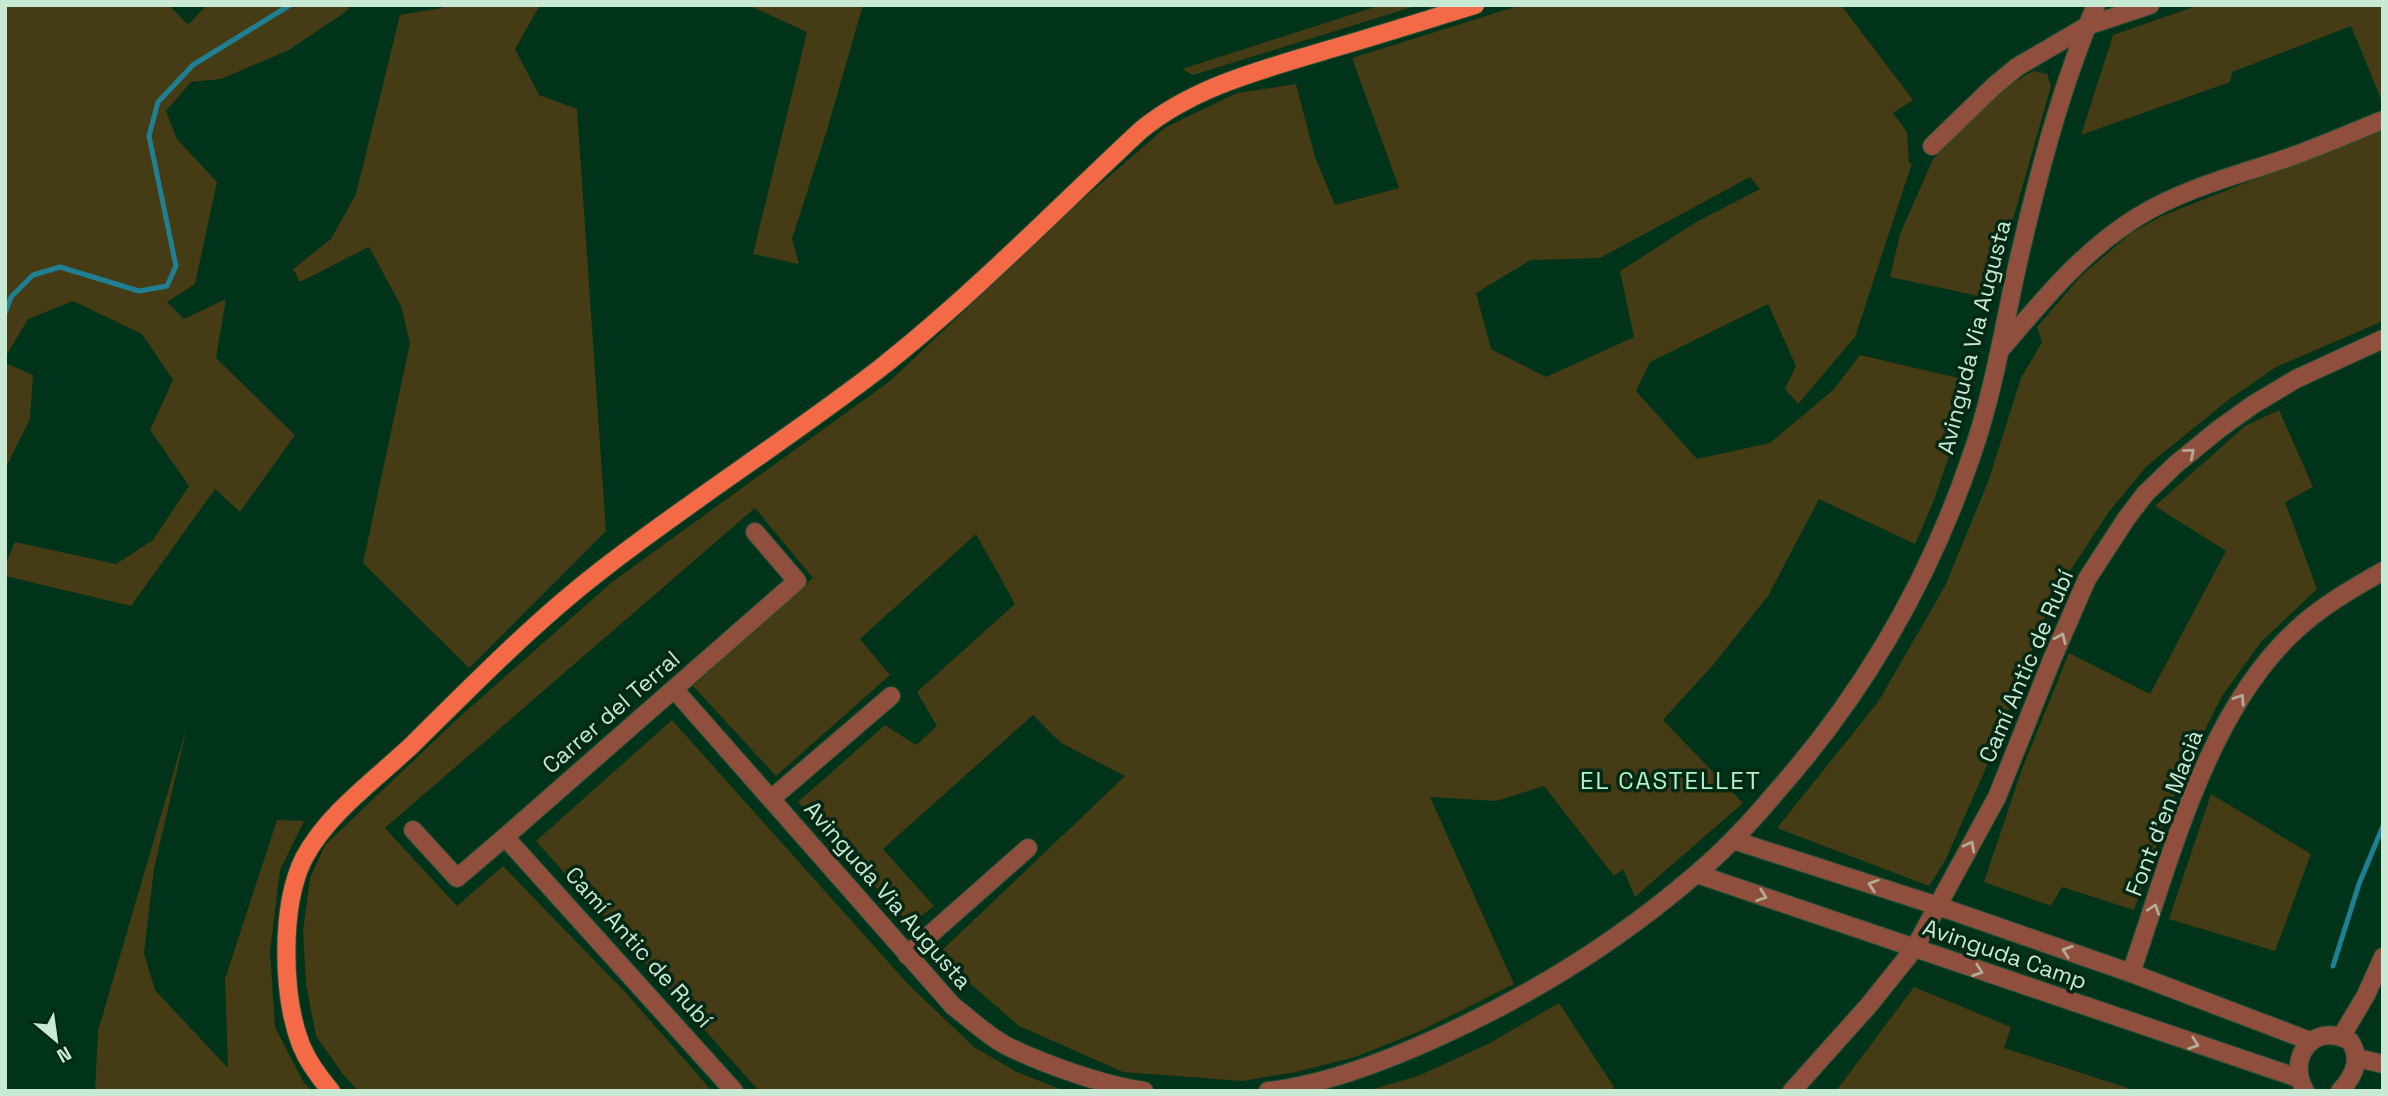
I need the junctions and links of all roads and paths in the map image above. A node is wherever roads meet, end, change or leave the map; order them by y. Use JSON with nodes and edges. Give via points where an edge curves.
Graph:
{"nodes":[{"id":1,"x":1475,"y":5,"type":"edge"},
{"id":2,"x":2096,"y":5,"type":"edge"},
{"id":3,"x":2150,"y":5,"type":"edge"},
{"id":4,"x":2087,"y":26,"type":"junction"},
{"id":5,"x":2383,"y":120,"type":"edge"},
{"id":6,"x":1932,"y":146,"type":"dead end"},
{"id":7,"x":2383,"y":339,"type":"edge"},
{"id":8,"x":1999,"y":351,"type":"junction"},
{"id":9,"x":755,"y":532,"type":"dead end"},
{"id":10,"x":2383,"y":571,"type":"edge"},
{"id":11,"x":674,"y":689,"type":"junction"},
{"id":12,"x":891,"y":696,"type":"dead end"},
{"id":13,"x":771,"y":799,"type":"junction"},
{"id":14,"x":412,"y":830,"type":"dead end"},
{"id":15,"x":505,"y":837,"type":"junction"},
{"id":16,"x":1732,"y":840,"type":"junction"},
{"id":17,"x":1028,"y":848,"type":"dead end"},
{"id":18,"x":1697,"y":874,"type":"junction"},
{"id":19,"x":1938,"y":906,"type":"junction"},
{"id":20,"x":1914,"y":949,"type":"junction"},
{"id":21,"x":907,"y":954,"type":"junction"},
{"id":22,"x":2383,"y":957,"type":"edge"},
{"id":23,"x":2131,"y":973,"type":"junction"},
{"id":24,"x":2375,"y":991,"type":"edge"},
{"id":25,"x":2341,"y":1037,"type":"junction"},
{"id":26,"x":2310,"y":1041,"type":"junction"},
{"id":27,"x":2357,"y":1058,"type":"junction"},
{"id":28,"x":2383,"y":1064,"type":"edge"},
{"id":29,"x":2301,"y":1084,"type":"edge"},
{"id":30,"x":331,"y":1091,"type":"edge"},
{"id":31,"x":734,"y":1091,"type":"edge"},
{"id":32,"x":1144,"y":1091,"type":"edge"},
{"id":33,"x":1268,"y":1091,"type":"edge"},
{"id":34,"x":1792,"y":1091,"type":"edge"},
{"id":35,"x":2340,"y":1091,"type":"edge"}],
"edges":[{"from":1,"to":30,"type":"main road","via":[[1241,76],[1162,114],[937,321],[858,384],[607,565],[458,699],[333,819],[305,856],[295,883],[288,921],[291,1008],[306,1055]]},
{"from":2,"to":4,"type":"street","name":"Avinguda Via Augusta"},
{"from":3,"to":4,"type":"street"},
{"from":4,"to":6,"type":"street","via":[[2017,67]]},
{"from":4,"to":8,"type":"street","name":"Avinguda Via Augusta","via":[[2047,147]]},
{"from":5,"to":8,"type":"street","via":[[2202,186],[2141,214],[2070,271]]},
{"from":19,"to":7,"type":"street","name":"Camí Antic de Rubí","one_way":true,"via":[[1997,797],[2087,579],[2126,519],[2175,465],[2254,404]]},
{"from":8,"to":16,"type":"street","name":"Avinguda Via Augusta","via":[[1960,490],[1895,628],[1812,752]]},
{"from":9,"to":11,"type":"street","name":"Carrer del Terral","via":[[797,581]]},
{"from":23,"to":10,"type":"street","name":"Font d'en Macià","one_way":true,"via":[[2197,782],[2233,709],[2262,665],[2295,631],[2328,604]]},
{"from":11,"to":13,"type":"street","name":"Avinguda Via Augusta"},
{"from":11,"to":15,"type":"street","name":"Carrer del Terral"},
{"from":12,"to":13,"type":"street"},
{"from":13,"to":21,"type":"street","name":"Avinguda Via Augusta"},
{"from":14,"to":15,"type":"street","name":"Carrer del Terral","via":[[457,878]]},
{"from":15,"to":31,"type":"street","name":"Camí Antic de Rubí"},
{"from":16,"to":18,"type":"street","name":"Avinguda Via Augusta"},
{"from":19,"to":16,"type":"street","name":"Avinguda Camp","one_way":true},
{"from":17,"to":21,"type":"street"},
{"from":18,"to":20,"type":"street","name":"Avinguda Camp","one_way":true},
{"from":18,"to":33,"type":"street","name":"Avinguda Via Augusta","via":[[1589,956],[1499,1008],[1420,1046],[1346,1073]]},
{"from":19,"to":20,"type":"street","name":"Camí Antic de Rubí"},
{"from":23,"to":19,"type":"street","name":"Avinguda Camp","one_way":true},
{"from":20,"to":29,"type":"street","name":"Avinguda Camp","one_way":true},
{"from":20,"to":34,"type":"street","name":"Camí Antic de Rubí"},
{"from":21,"to":32,"type":"street","name":"Avinguda Via Augusta","via":[[953,1006],[1004,1044],[1072,1072]]},
{"from":22,"to":24,"type":"street"},
{"from":23,"to":26,"type":"street","name":"Avinguda Camp"},
{"from":24,"to":25,"type":"street"},
{"from":25,"to":26,"type":"street","via":[[2332,1034]]},
{"from":25,"to":27,"type":"street","via":[[2350,1041]]},
{"from":26,"to":29,"type":"street","via":[[2298,1068]]},
{"from":27,"to":28,"type":"street"},
{"from":27,"to":35,"type":"street"}]}
